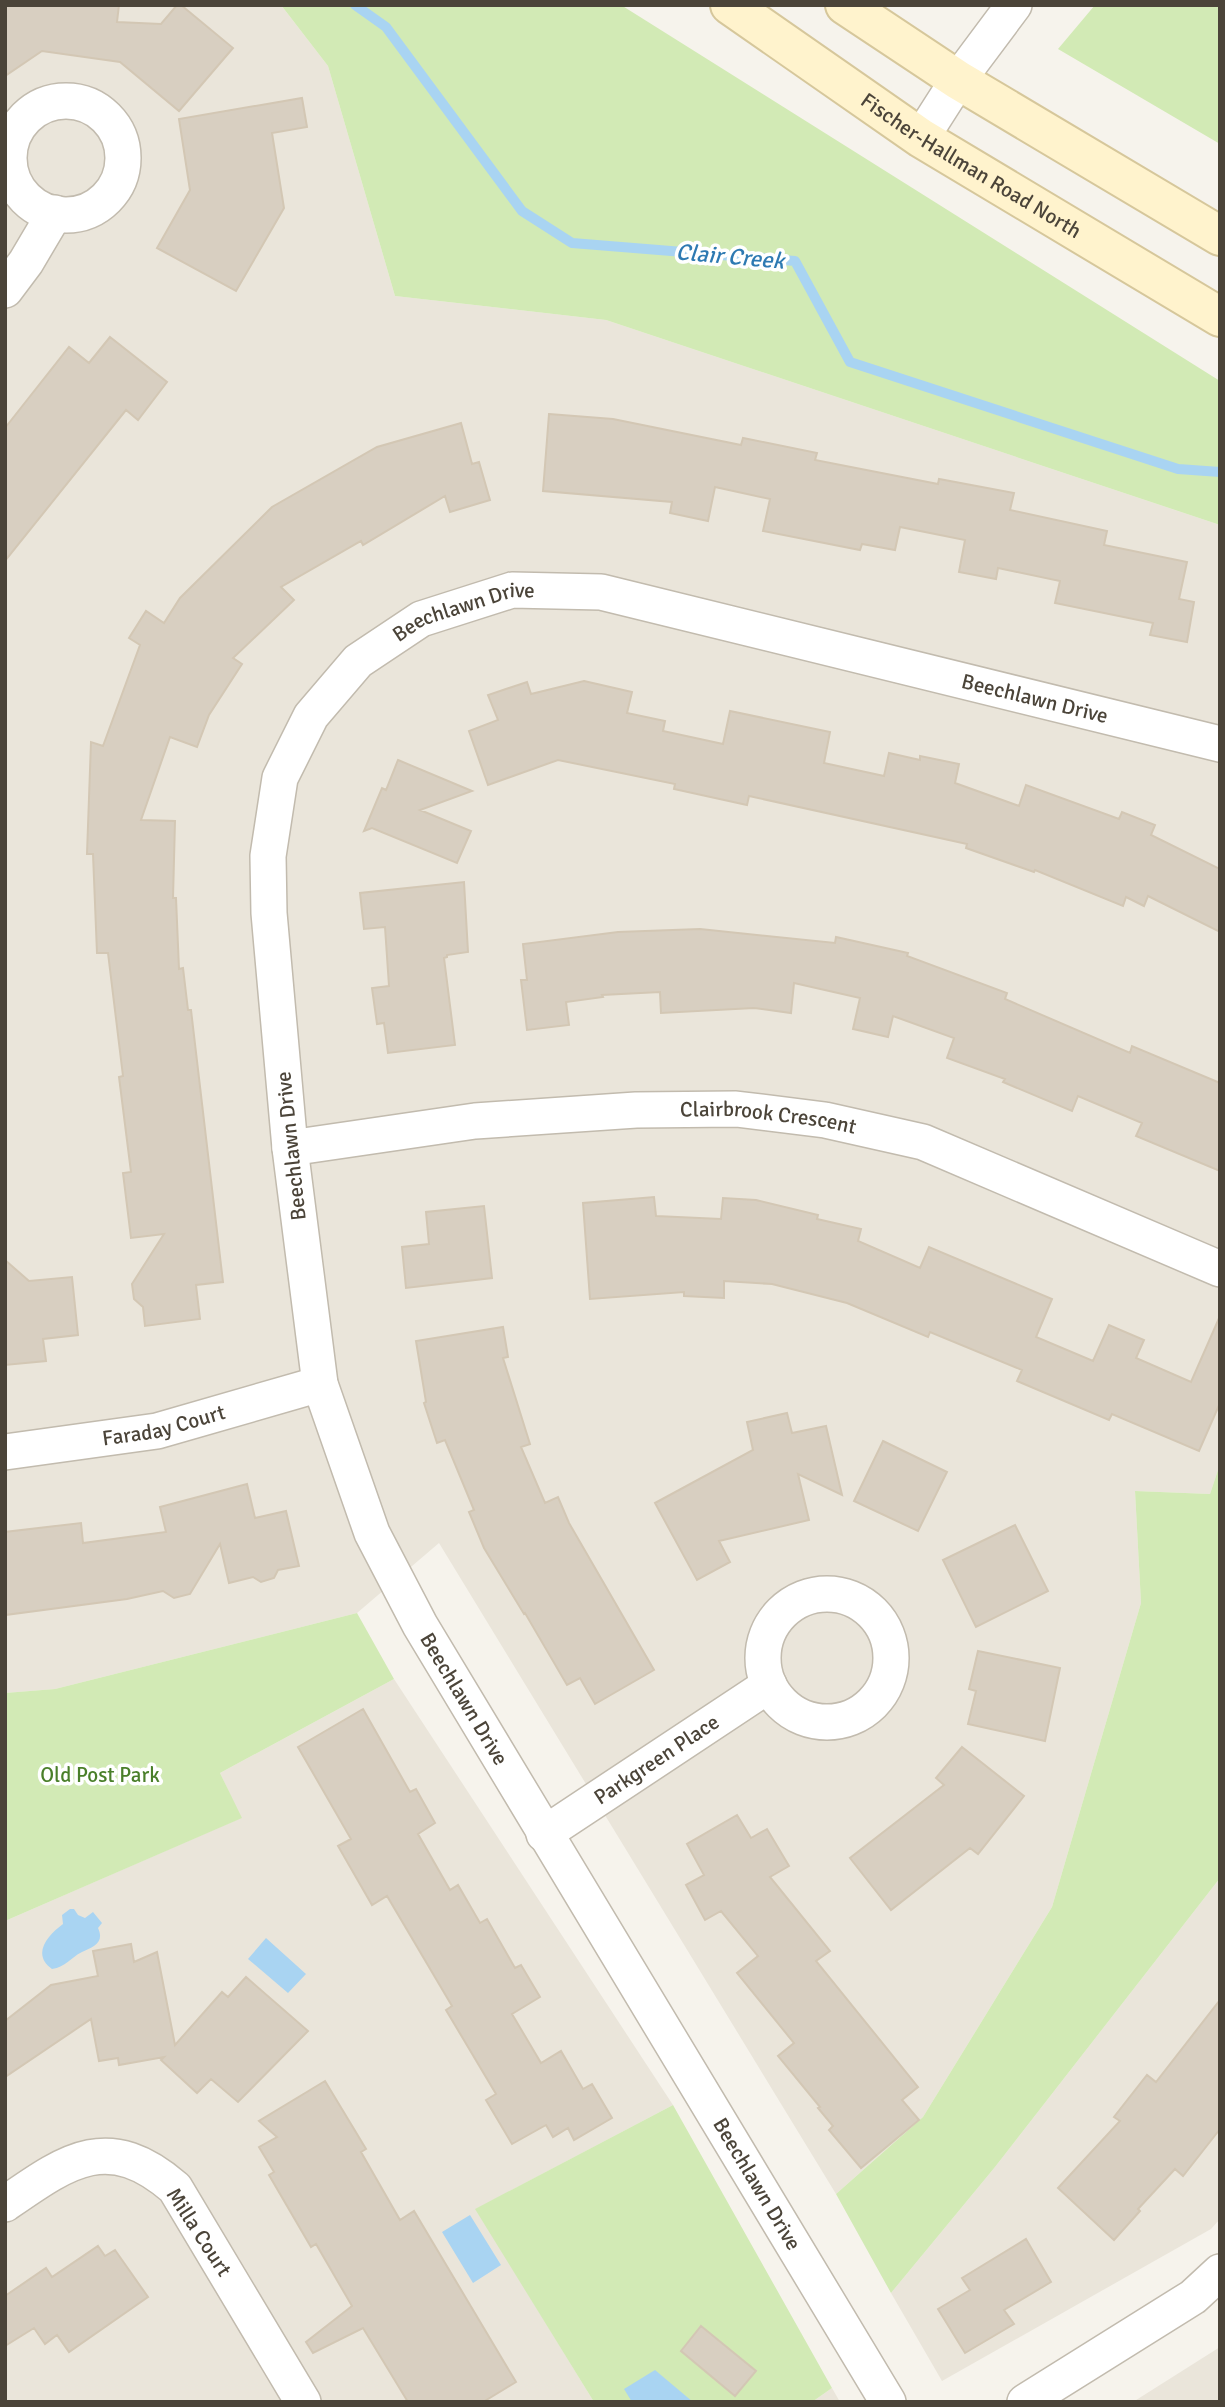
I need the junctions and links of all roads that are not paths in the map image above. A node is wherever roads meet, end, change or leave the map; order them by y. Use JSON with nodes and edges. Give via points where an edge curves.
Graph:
{"nodes":[{"id":1,"x":730,"y":5,"type":"edge"},
{"id":2,"x":845,"y":5,"type":"edge"},
{"id":3,"x":1014,"y":5,"type":"edge"},
{"id":4,"x":958,"y":80,"type":"junction"},
{"id":5,"x":921,"y":138,"type":"junction"},
{"id":6,"x":55,"y":213,"type":"dead end"},
{"id":7,"x":1220,"y":236,"type":"edge"},
{"id":8,"x":5,"y":290,"type":"edge"},
{"id":9,"x":1220,"y":317,"type":"edge"},
{"id":10,"x":1220,"y":744,"type":"edge"},
{"id":11,"x":290,"y":1148,"type":"junction"},
{"id":12,"x":1220,"y":1269,"type":"edge"},
{"id":13,"x":320,"y":1384,"type":"junction"},
{"id":14,"x":5,"y":1452,"type":"edge"},
{"id":15,"x":769,"y":1685,"type":"dead end"},
{"id":16,"x":544,"y":1834,"type":"junction"},
{"id":17,"x":5,"y":2204,"type":"edge"},
{"id":18,"x":1220,"y":2272,"type":"edge"},
{"id":19,"x":303,"y":2402,"type":"edge"},
{"id":20,"x":888,"y":2402,"type":"edge"},
{"id":21,"x":1026,"y":2402,"type":"edge"}],
"edges":[{"from":1,"to":5,"type":"main road","name":"Fischer-Hallman Road North"},
{"from":2,"to":4,"type":"main road"},
{"from":3,"to":4,"type":"street"},
{"from":4,"to":5,"type":"street"},
{"from":4,"to":7,"type":"main road"},
{"from":5,"to":9,"type":"main road","name":"Fischer-Hallman Road North"},
{"from":6,"to":8,"type":"street"},
{"from":10,"to":11,"type":"street","name":"Beechlawn Drive","via":[[601,592],[512,590],[421,619],[358,661],[312,716],[280,778],[268,856],[268,890]]},
{"from":11,"to":12,"type":"street","name":"Clairbrook Crescent","via":[[475,1121],[636,1110],[736,1109],[825,1120],[923,1142]]},
{"from":11,"to":13,"type":"street","name":"Beechlawn Drive"},
{"from":13,"to":14,"type":"street","name":"Faraday Court","via":[[157,1431]]},
{"from":13,"to":16,"type":"street","name":"Beechlawn Drive","via":[[372,1533],[420,1625]]},
{"from":15,"to":16,"type":"street","name":"Parkgreen Place"},
{"from":16,"to":20,"type":"street","name":"Beechlawn Drive"},
{"from":17,"to":19,"type":"street","name":"Milla Court","via":[[45,2176],[98,2156],[120,2158],[156,2172],[175,2188]]},
{"from":18,"to":21,"type":"street","via":[[1194,2297]]}]}
